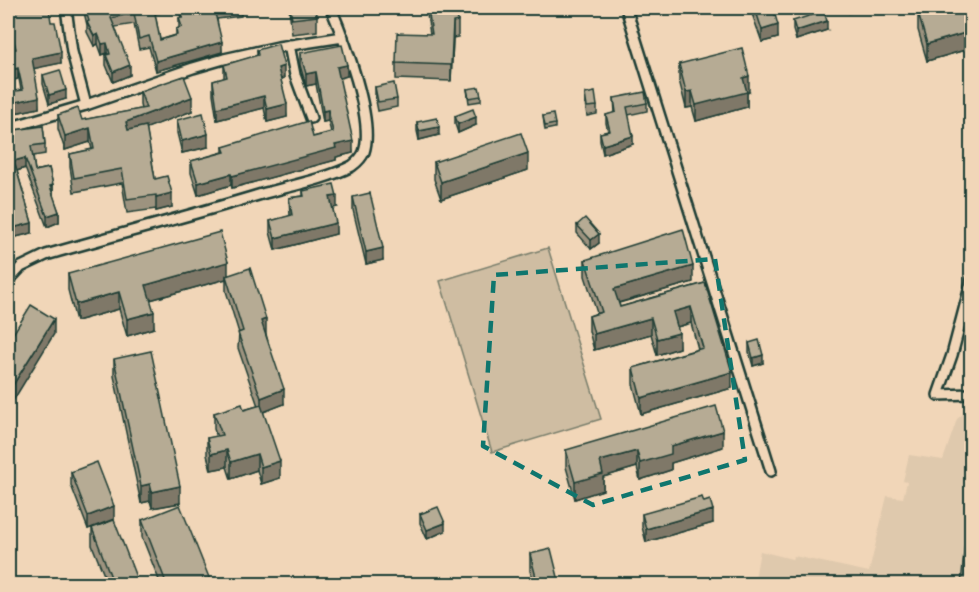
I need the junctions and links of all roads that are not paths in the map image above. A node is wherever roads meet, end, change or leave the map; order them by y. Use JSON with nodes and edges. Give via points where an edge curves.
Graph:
{"nodes":[{"id":1,"x":66,"y":8,"type":"edge"},
{"id":2,"x":331,"y":8,"type":"edge"},
{"id":3,"x":626,"y":8,"type":"edge"},
{"id":4,"x":343,"y":37,"type":"junction"},
{"id":5,"x":289,"y":45,"type":"junction"},
{"id":6,"x":86,"y":105,"type":"junction"},
{"id":7,"x":311,"y":118,"type":"dead end"},
{"id":8,"x":8,"y":128,"type":"edge"},
{"id":9,"x":972,"y":279,"type":"edge"},
{"id":10,"x":8,"y":281,"type":"edge"},
{"id":11,"x":972,"y":394,"type":"edge"},
{"id":12,"x":771,"y":471,"type":"dead end"}],
"edges":[{"from":1,"to":6,"type":"street","via":[[72,52]]},
{"from":2,"to":4,"type":"street"},
{"from":3,"to":12,"type":"street"},
{"from":4,"to":5,"type":"street"},
{"from":4,"to":10,"type":"street","via":[[366,130],[363,154],[354,165],[46,255],[21,267]]},
{"from":5,"to":6,"type":"street","via":[[193,68]]},
{"from":5,"to":7,"type":"street"},
{"from":6,"to":8,"type":"street"},
{"from":9,"to":11,"type":"street","via":[[938,395]]}]}
